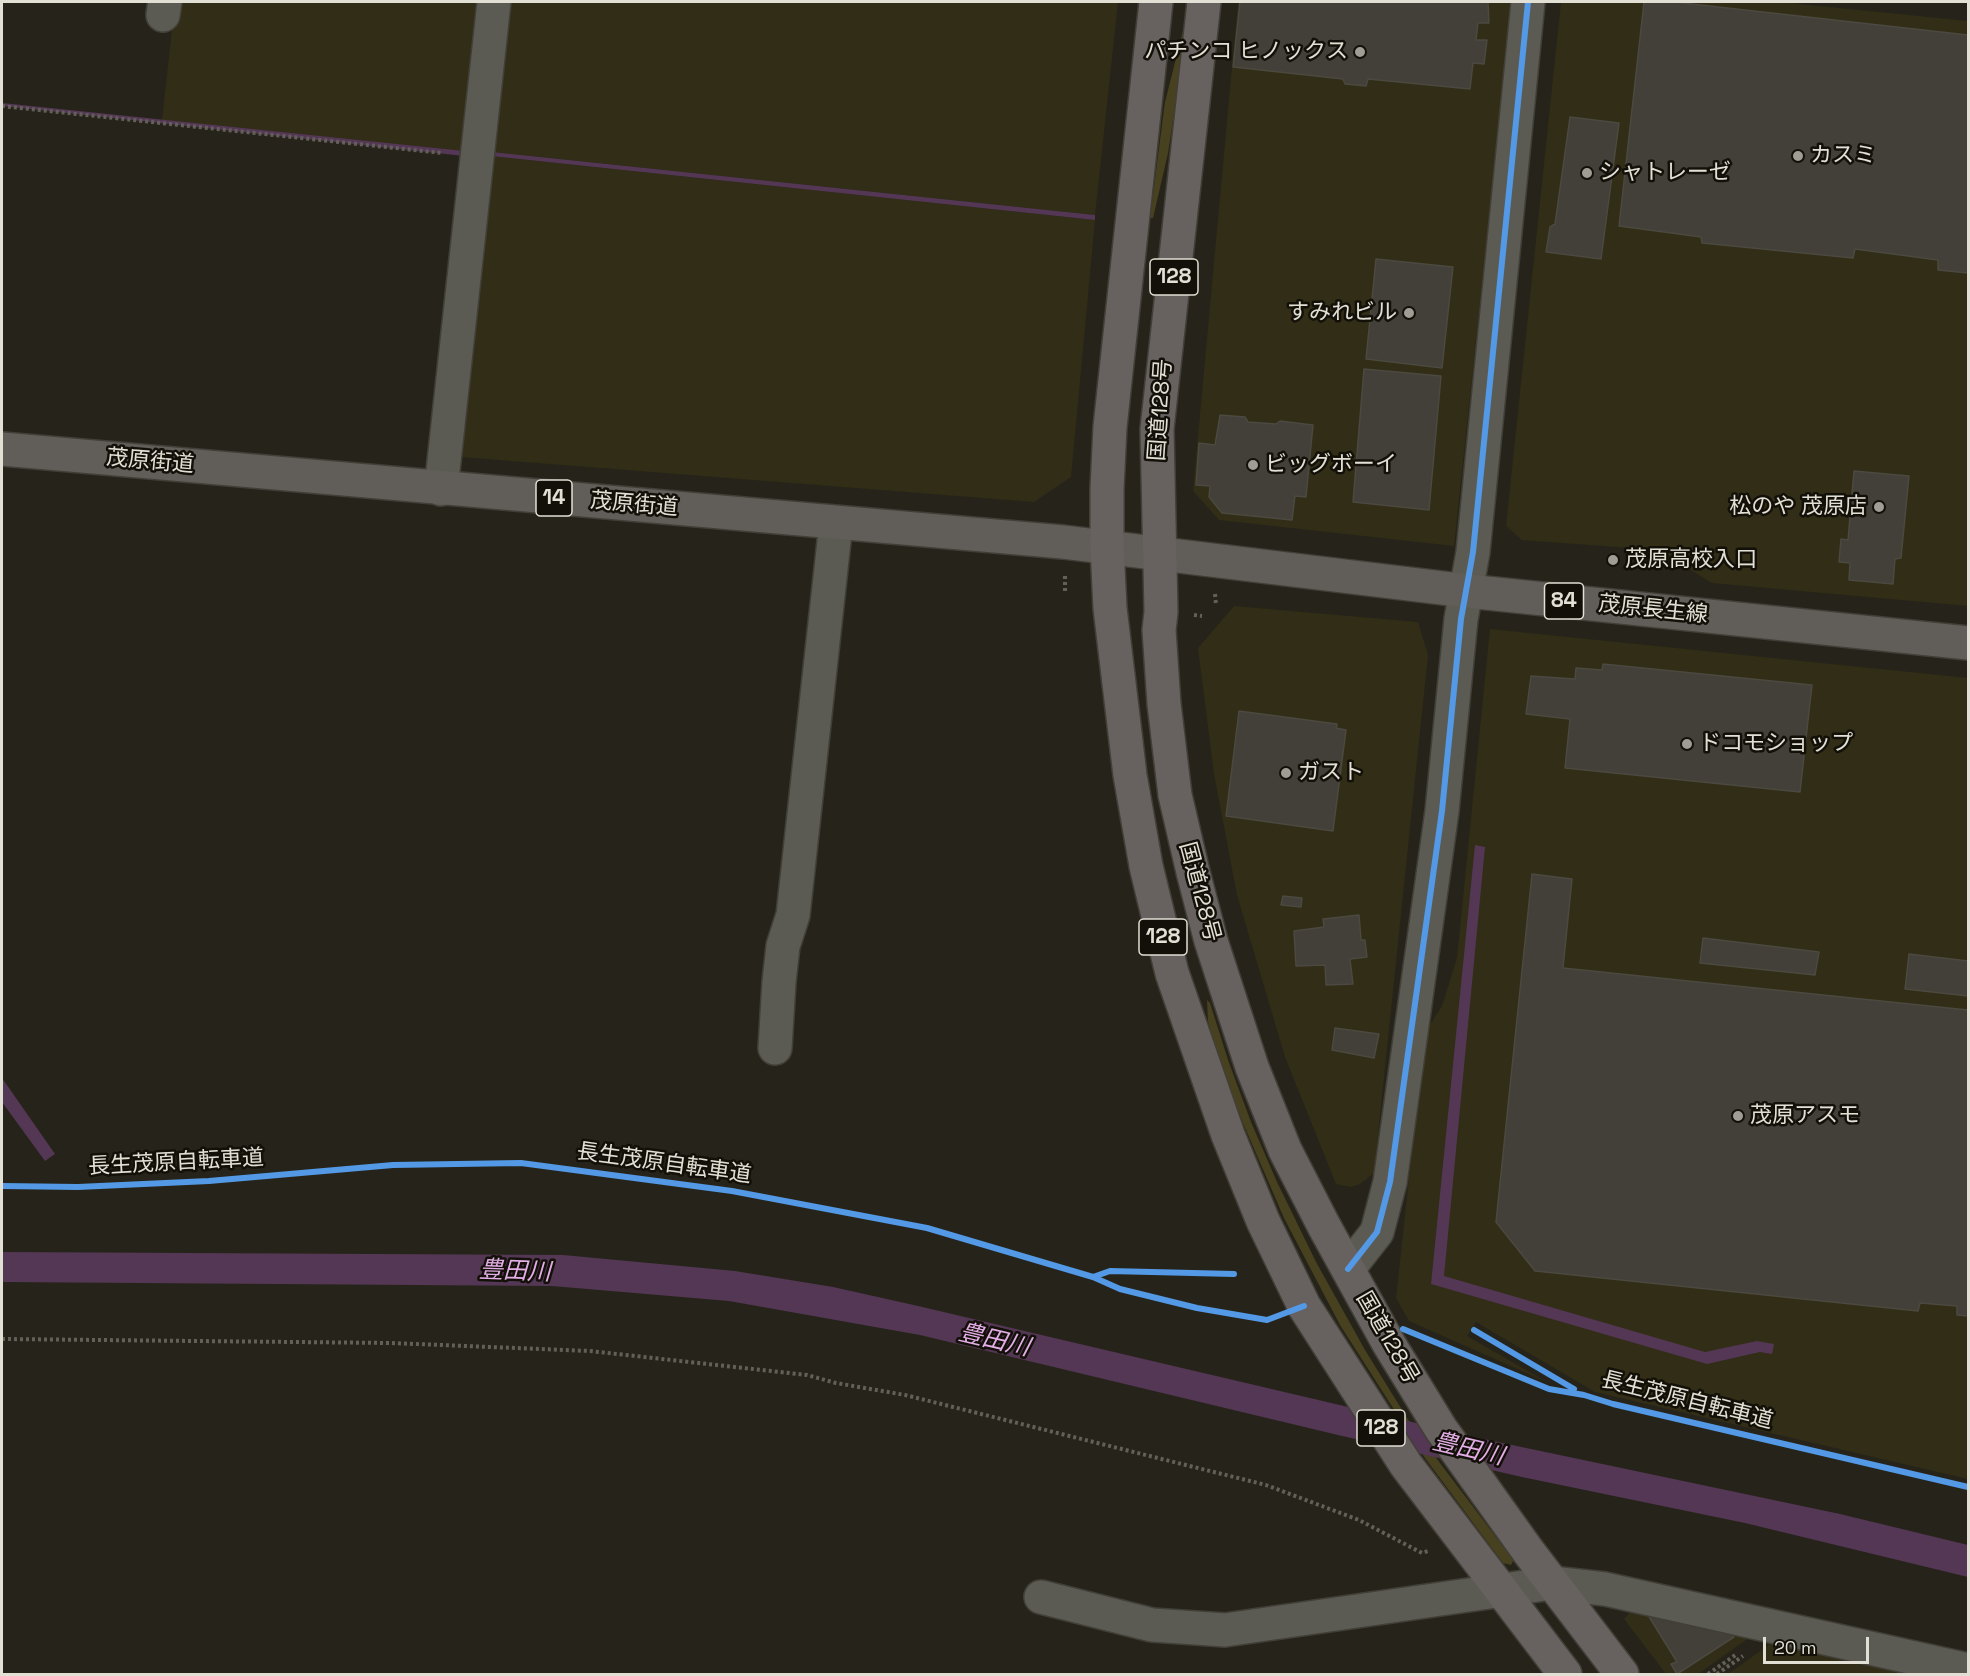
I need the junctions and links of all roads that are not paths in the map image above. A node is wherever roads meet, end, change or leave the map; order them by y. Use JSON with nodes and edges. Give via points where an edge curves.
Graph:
{"nodes":[{"id":1,"x":494,"y":2,"type":"edge"},
{"id":2,"x":1156,"y":2,"type":"edge"},
{"id":3,"x":1204,"y":2,"type":"edge"},
{"id":4,"x":1528,"y":2,"type":"edge"},
{"id":5,"x":2,"y":449,"type":"edge"},
{"id":6,"x":441,"y":489,"type":"junction"},
{"id":7,"x":836,"y":522,"type":"junction"},
{"id":8,"x":1107,"y":547,"type":"junction"},
{"id":9,"x":1159,"y":554,"type":"junction"},
{"id":10,"x":1467,"y":591,"type":"junction"},
{"id":11,"x":1968,"y":643,"type":"edge"},
{"id":12,"x":775,"y":1048,"type":"dead end"},
{"id":13,"x":1348,"y":1269,"type":"junction"},
{"id":14,"x":1552,"y":1583,"type":"junction"},
{"id":15,"x":1501,"y":1589,"type":"junction"},
{"id":16,"x":1041,"y":1597,"type":"dead end"},
{"id":17,"x":1968,"y":1670,"type":"edge"},
{"id":18,"x":1565,"y":1674,"type":"edge"},
{"id":19,"x":1622,"y":1674,"type":"edge"}],
"edges":[{"from":1,"to":6,"type":"street"},
{"from":2,"to":8,"type":"highway","name":"国道128号","number":"128","via":[[1110,427]]},
{"from":3,"to":9,"type":"highway","name":"国道128号","number":"128","via":[[1157,429]]},
{"from":4,"to":10,"type":"street"},
{"from":5,"to":6,"type":"main road","name":"茂原街道","number":"14"},
{"from":6,"to":7,"type":"main road","name":"茂原街道","number":"14"},
{"from":7,"to":8,"type":"main road","name":"茂原街道","number":"14"},
{"from":7,"to":12,"type":"street","via":[[793,915],[783,946]]},
{"from":8,"to":9,"type":"main road","name":"茂原街道","number":"14"},
{"from":8,"to":15,"type":"highway","name":"国道128号","number":"128","via":[[1110,608],[1130,775],[1146,866],[1172,973],[1236,1157],[1312,1319],[1406,1465],[1445,1540]]},
{"from":9,"to":10,"type":"main road","name":"茂原長生線","number":"84"},
{"from":9,"to":13,"type":"highway","name":"国道128号","number":"128","via":[[1159,630],[1175,795],[1208,930],[1252,1067],[1285,1150]]},
{"from":10,"to":11,"type":"main road","name":"茂原長生線","number":"84"},
{"from":10,"to":13,"type":"street","via":[[1442,811],[1390,1182],[1377,1232]]},
{"from":13,"to":14,"type":"highway","name":"国道128号","number":"128","via":[[1442,1429]]},
{"from":14,"to":15,"type":"street"},
{"from":14,"to":17,"type":"street","via":[[1605,1589]]},
{"from":14,"to":19,"type":"highway","name":"国道128号","number":"128"},
{"from":15,"to":16,"type":"street","via":[[1225,1630],[1152,1626]]},
{"from":15,"to":18,"type":"highway","name":"国道128号","number":"128"}]}
